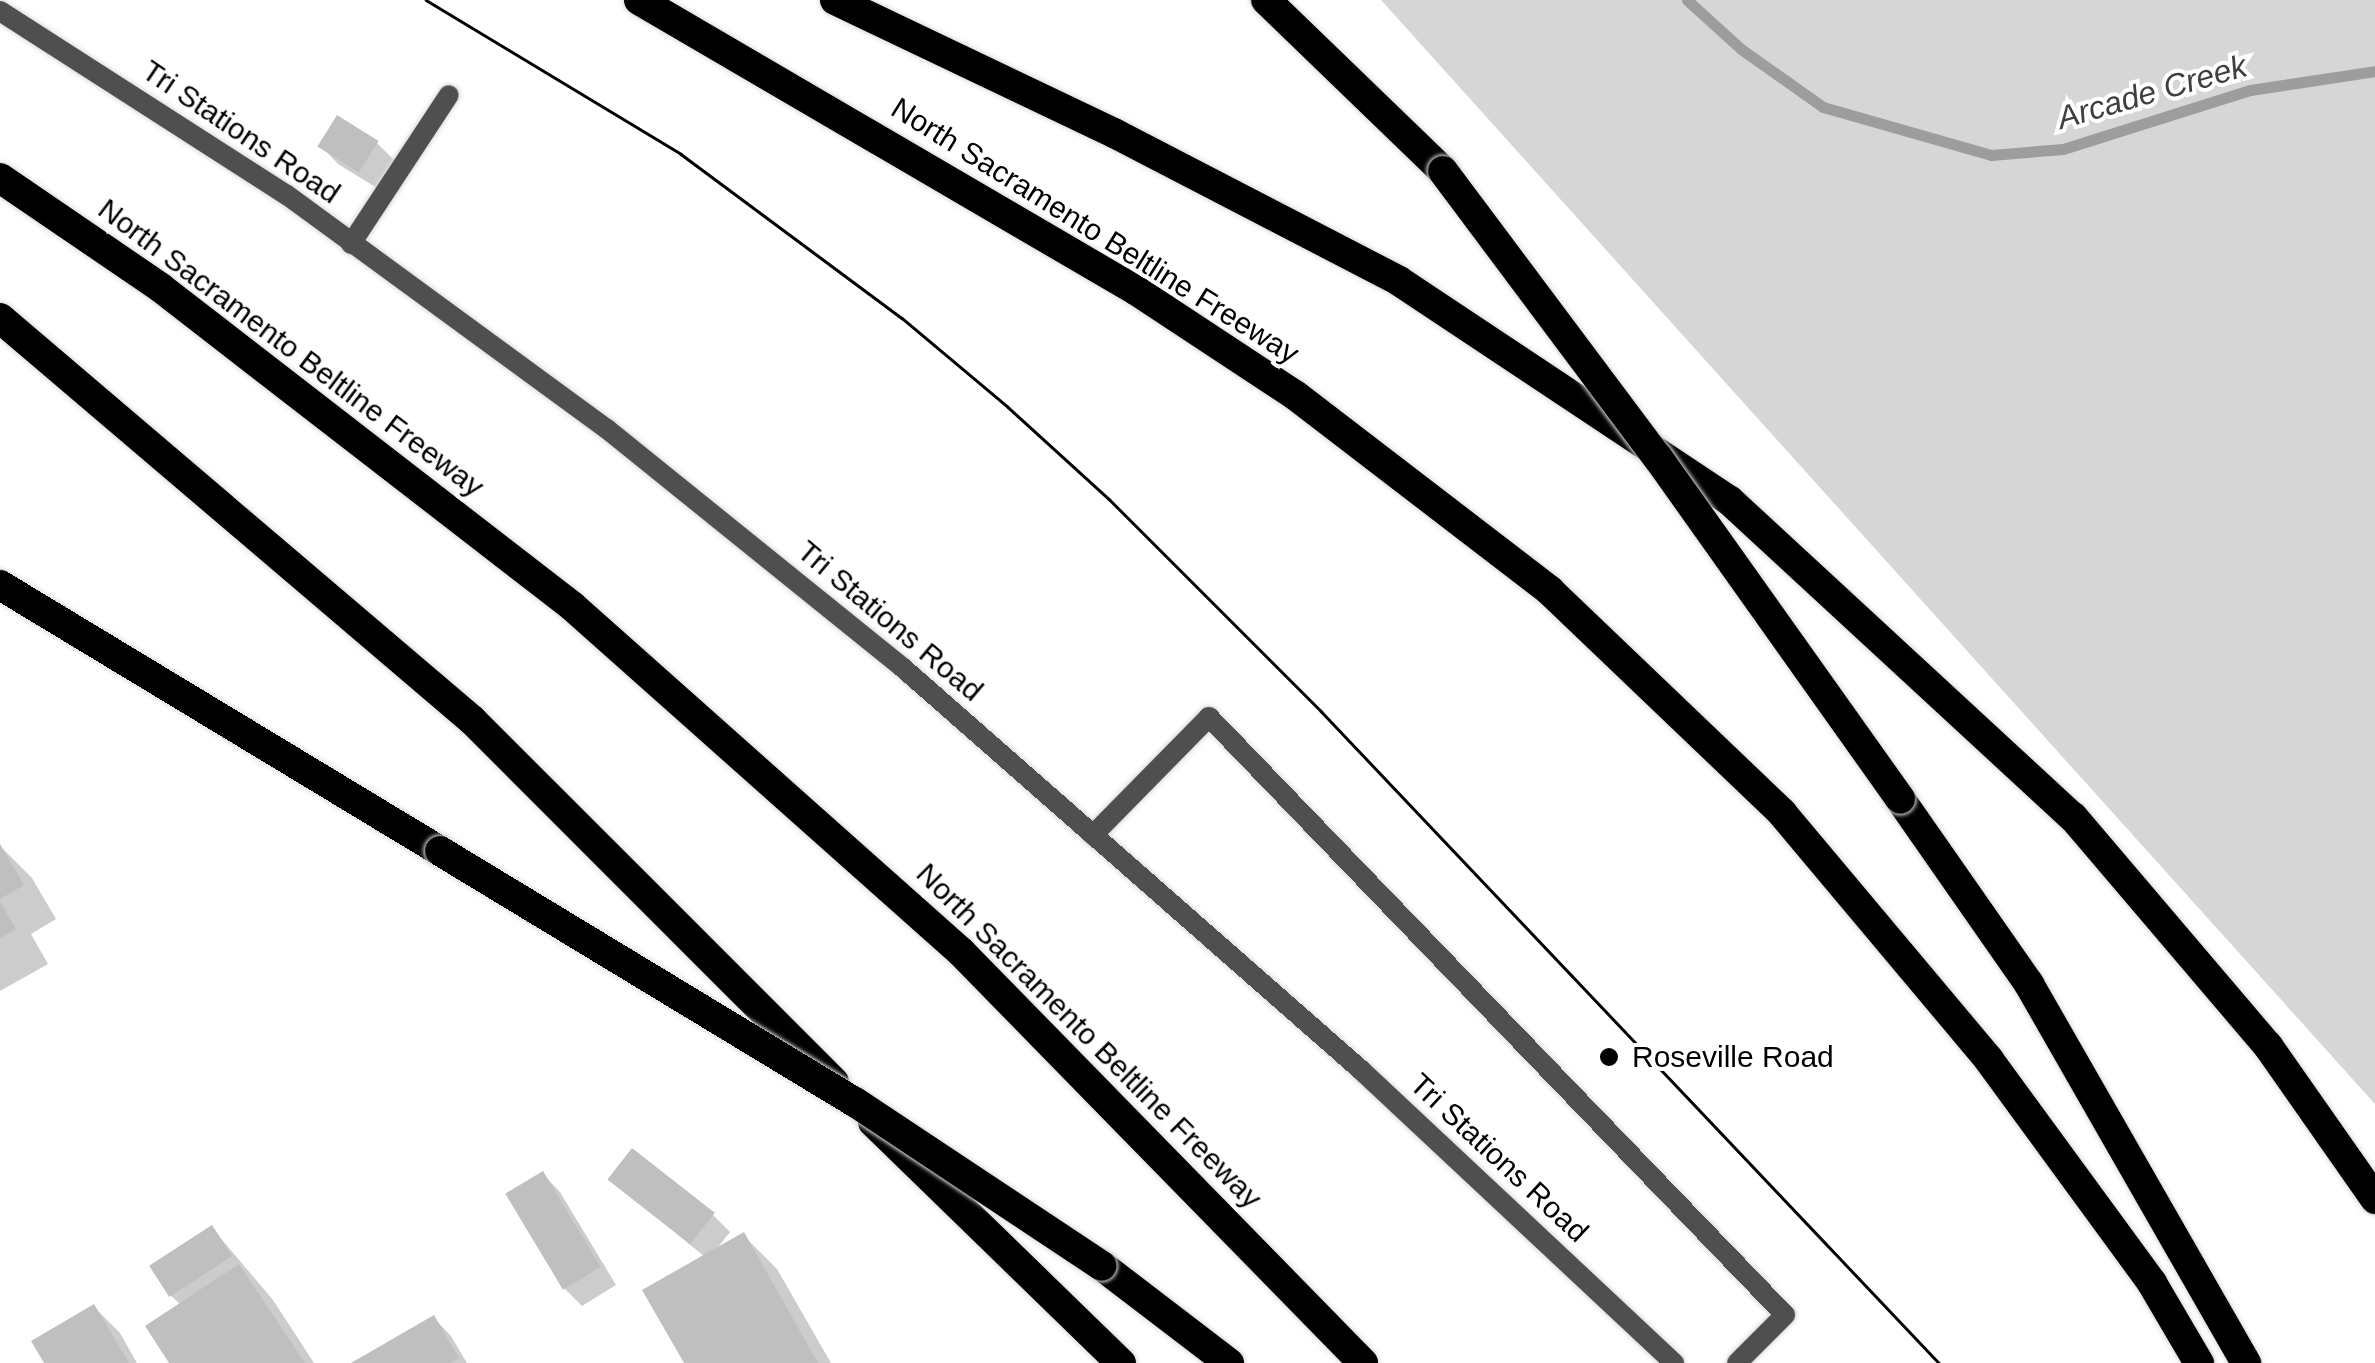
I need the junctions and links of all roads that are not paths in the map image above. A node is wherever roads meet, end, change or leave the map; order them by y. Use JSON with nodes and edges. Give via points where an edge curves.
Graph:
{"nodes":[{"id":1,"x":639,"y":0,"type":"edge"},
{"id":2,"x":835,"y":0,"type":"edge"},
{"id":3,"x":1266,"y":0,"type":"edge"},
{"id":4,"x":0,"y":11,"type":"edge"},
{"id":5,"x":448,"y":94,"type":"dead end"},
{"id":6,"x":0,"y":178,"type":"edge"},
{"id":7,"x":351,"y":244,"type":"junction"},
{"id":8,"x":0,"y":318,"type":"edge"},
{"id":9,"x":0,"y":584,"type":"edge"},
{"id":10,"x":1093,"y":835,"type":"junction"},
{"id":11,"x":2375,"y":1199,"type":"edge"},
{"id":12,"x":1120,"y":1363,"type":"edge"},
{"id":13,"x":1230,"y":1363,"type":"edge"},
{"id":14,"x":1363,"y":1363,"type":"edge"},
{"id":15,"x":1674,"y":1363,"type":"edge"},
{"id":16,"x":1738,"y":1363,"type":"edge"},
{"id":17,"x":2199,"y":1363,"type":"edge"},
{"id":18,"x":2246,"y":1363,"type":"edge"}],
"edges":[{"from":1,"to":17,"type":"highway","name":"North Sacramento Beltline Freeway","via":[[1137,291],[1295,395],[1550,590],[1782,813],[1989,1060],[2152,1284]]},
{"from":2,"to":11,"type":"highway","via":[[1114,132],[1399,282],[1730,500],[2073,817],[2268,1046]]},
{"from":3,"to":18,"type":"highway","bridge":true,"via":[[1443,171],[1658,458],[2029,984]]},
{"from":4,"to":7,"type":"street","name":"Tri Stations Road","via":[[287,194]]},
{"from":5,"to":7,"type":"street"},
{"from":6,"to":14,"type":"highway","name":"North Sacramento Beltline Freeway","via":[[161,288],[572,606],[961,952]]},
{"from":7,"to":10,"type":"street","name":"Tri Stations Road","via":[[607,429],[902,666]]},
{"from":8,"to":12,"type":"highway","via":[[472,720]]},
{"from":9,"to":13,"type":"highway","bridge":true,"via":[[854,1102],[1071,1242]]},
{"from":10,"to":15,"type":"street","name":"Tri Stations Road","via":[[1360,1070]]},
{"from":10,"to":16,"type":"street","via":[[1209,716],[1785,1315]]}]}
